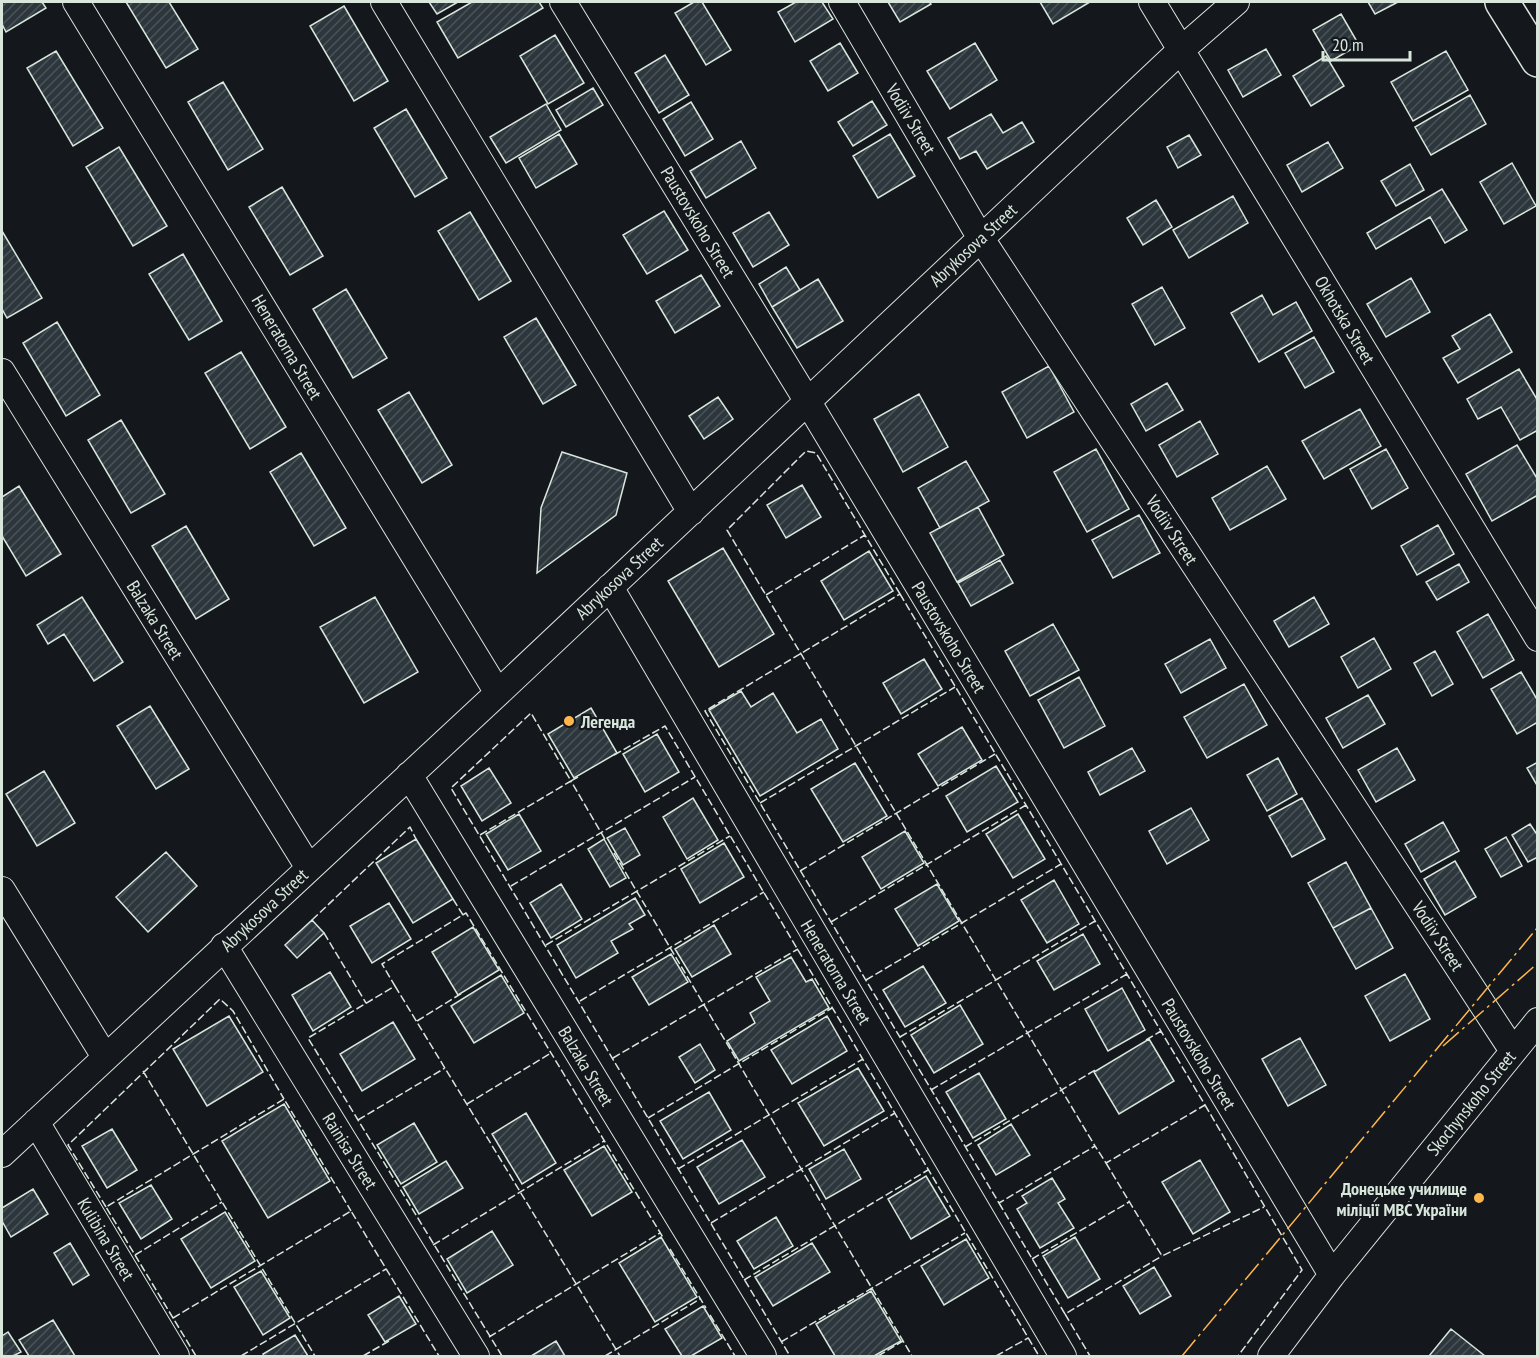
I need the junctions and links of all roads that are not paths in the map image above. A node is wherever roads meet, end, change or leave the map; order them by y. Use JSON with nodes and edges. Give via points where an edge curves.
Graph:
{"nodes":[{"id":1,"x":76,"y":2,"type":"edge"},
{"id":2,"x":384,"y":2,"type":"edge"},
{"id":3,"x":563,"y":2,"type":"edge"},
{"id":4,"x":842,"y":2,"type":"edge"},
{"id":5,"x":1152,"y":2,"type":"edge"},
{"id":6,"x":1236,"y":2,"type":"edge"},
{"id":7,"x":1502,"y":2,"type":"edge"},
{"id":8,"x":1181,"y":50,"type":"junction"},
{"id":9,"x":1538,"y":60,"type":"edge"},
{"id":10,"x":980,"y":237,"type":"junction"},
{"id":11,"x":2,"y":372,"type":"edge"},
{"id":12,"x":808,"y":402,"type":"junction"},
{"id":13,"x":691,"y":512,"type":"junction"},
{"id":14,"x":609,"y":587,"type":"junction"},
{"id":15,"x":1538,"y":638,"type":"edge"},
{"id":16,"x":498,"y":693,"type":"junction"},
{"id":17,"x":410,"y":775,"type":"junction"},
{"id":18,"x":309,"y":868,"type":"junction"},
{"id":19,"x":2,"y":890,"type":"edge"},
{"id":20,"x":224,"y":946,"type":"junction"},
{"id":21,"x":1538,"y":1021,"type":"edge"},
{"id":22,"x":1513,"y":1051,"type":"junction"},
{"id":23,"x":105,"y":1057,"type":"junction"},
{"id":24,"x":36,"y":1122,"type":"junction"},
{"id":25,"x":2,"y":1154,"type":"edge"},
{"id":26,"x":1332,"y":1275,"type":"junction"},
{"id":27,"x":176,"y":1356,"type":"edge"},
{"id":28,"x":476,"y":1356,"type":"edge"},
{"id":29,"x":763,"y":1356,"type":"edge"},
{"id":30,"x":1063,"y":1356,"type":"edge"},
{"id":31,"x":1271,"y":1356,"type":"edge"}],
"edges":[{"from":1,"to":16,"type":"street","name":"Heneratorna Street"},
{"from":2,"to":13,"type":"street"},
{"from":3,"to":12,"type":"street","name":"Paustovskoho Street"},
{"from":4,"to":10,"type":"street","name":"Vodiiv Street"},
{"from":5,"to":8,"type":"street","name":"Okhotska Street"},
{"from":6,"to":8,"type":"street","name":"Abrykosova Street"},
{"from":7,"to":9,"type":"main road"},
{"from":8,"to":10,"type":"street","name":"Abrykosova Street"},
{"from":8,"to":15,"type":"street","name":"Okhotska Street"},
{"from":10,"to":12,"type":"street","name":"Abrykosova Street"},
{"from":10,"to":22,"type":"street","name":"Vodiiv Street"},
{"from":11,"to":18,"type":"street","name":"Balzaka Street"},
{"from":12,"to":13,"type":"street","name":"Abrykosova Street"},
{"from":12,"to":26,"type":"street","name":"Paustovskoho Street"},
{"from":13,"to":14,"type":"street","name":"Abrykosova Street"},
{"from":14,"to":16,"type":"street","name":"Abrykosova Street"},
{"from":14,"to":30,"type":"street","name":"Heneratorna Street"},
{"from":16,"to":17,"type":"street","name":"Abrykosova Street"},
{"from":17,"to":18,"type":"street","name":"Abrykosova Street"},
{"from":17,"to":29,"type":"street","name":"Balzaka Street"},
{"from":18,"to":20,"type":"street","name":"Abrykosova Street"},
{"from":19,"to":23,"type":"street"},
{"from":20,"to":23,"type":"street","name":"Abrykosova Street"},
{"from":20,"to":28,"type":"street","name":"Rainisa Street"},
{"from":21,"to":22,"type":"street","name":"Skochynskoho Street"},
{"from":22,"to":26,"type":"street","name":"Skochynskoho Street"},
{"from":23,"to":24,"type":"street","name":"Abrykosova Street"},
{"from":24,"to":25,"type":"street","name":"Abrykosova Street"},
{"from":24,"to":27,"type":"street","name":"Kulibina Street"},
{"from":26,"to":31,"type":"street","name":"Skochynskoho Street"}]}
